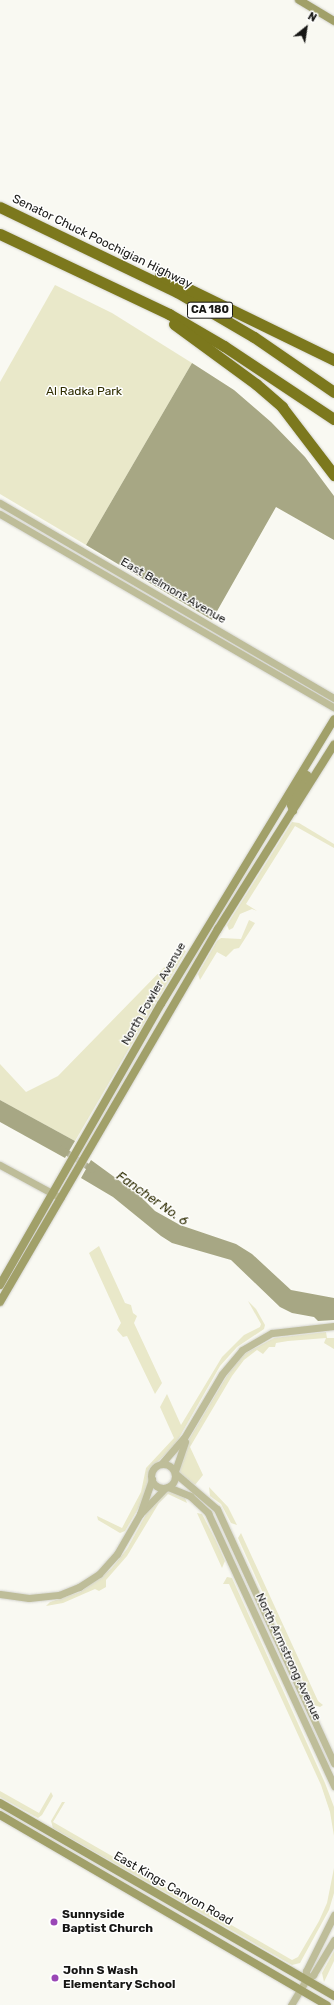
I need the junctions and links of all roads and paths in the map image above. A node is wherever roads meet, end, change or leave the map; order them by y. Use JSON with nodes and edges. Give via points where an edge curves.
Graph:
{"nodes":[{"id":1,"x":299,"y":0,"type":"edge"},
{"id":2,"x":334,"y":21,"type":"edge"},
{"id":3,"x":0,"y":207,"type":"edge"},
{"id":4,"x":0,"y":234,"type":"edge"},
{"id":5,"x":79,"y":243,"type":"junction"},
{"id":6,"x":124,"y":291,"type":"junction"},
{"id":7,"x":334,"y":360,"type":"edge"},
{"id":8,"x":334,"y":392,"type":"edge"},
{"id":9,"x":334,"y":419,"type":"edge"},
{"id":10,"x":334,"y":475,"type":"edge"},
{"id":11,"x":0,"y":503,"type":"edge"},
{"id":12,"x":0,"y":514,"type":"edge"},
{"id":13,"x":334,"y":698,"type":"edge"},
{"id":14,"x":334,"y":708,"type":"edge"},
{"id":15,"x":334,"y":720,"type":"edge"},
{"id":16,"x":334,"y":745,"type":"edge"},
{"id":17,"x":311,"y":759,"type":"junction"},
{"id":18,"x":293,"y":811,"type":"junction"},
{"id":19,"x":138,"y":1045,"type":"junction"},
{"id":20,"x":119,"y":1099,"type":"junction"},
{"id":21,"x":0,"y":1165,"type":"edge"},
{"id":22,"x":52,"y":1194,"type":"junction"},
{"id":23,"x":61,"y":1198,"type":"junction"},
{"id":24,"x":0,"y":1285,"type":"edge"},
{"id":25,"x":0,"y":1302,"type":"edge"},
{"id":26,"x":334,"y":1326,"type":"edge"},
{"id":27,"x":184,"y":1438,"type":"junction"},
{"id":28,"x":162,"y":1463,"type":"junction"},
{"id":29,"x":175,"y":1473,"type":"junction"},
{"id":30,"x":152,"y":1479,"type":"junction"},
{"id":31,"x":167,"y":1487,"type":"junction"},
{"id":32,"x":140,"y":1514,"type":"junction"},
{"id":33,"x":0,"y":1594,"type":"edge"},
{"id":34,"x":334,"y":1763,"type":"edge"},
{"id":35,"x":334,"y":1786,"type":"edge"},
{"id":36,"x":0,"y":1803,"type":"edge"},
{"id":37,"x":0,"y":1815,"type":"edge"},
{"id":38,"x":334,"y":1915,"type":"edge"},
{"id":39,"x":334,"y":1940,"type":"edge"},
{"id":40,"x":306,"y":1980,"type":"junction"},
{"id":41,"x":300,"y":1989,"type":"junction"},
{"id":42,"x":334,"y":1996,"type":"edge"},
{"id":43,"x":291,"y":2005,"type":"edge"},
{"id":44,"x":327,"y":2005,"type":"edge"}],
"edges":[{"from":1,"to":2,"type":"main road"},
{"from":3,"to":5,"type":"highway","name":"Senator Chuck Poochigian Highway","number":"CA 180"},
{"from":4,"to":6,"type":"highway","number":"CA 180"},
{"from":5,"to":7,"type":"highway","via":[[156,273]]},
{"from":5,"to":8,"type":"highway","name":"Senator Chuck Poochigian Highway","number":"CA 180","via":[[146,274],[201,305],[280,354]]},
{"from":6,"to":9,"type":"highway","number":"CA 180","via":[[224,346]]},
{"from":6,"to":10,"type":"highway","via":[[256,384],[294,421]]},
{"from":11,"to":13,"type":"street","name":"East Belmont Avenue"},
{"from":12,"to":14,"type":"street","name":"East Belmont Avenue"},
{"from":15,"to":17,"type":"main road","name":"North Fowler Avenue"},
{"from":16,"to":18,"type":"main road","name":"North Fowler Avenue"},
{"from":17,"to":18,"type":"main road","via":[[308,772],[290,805]]},
{"from":17,"to":19,"type":"main road","name":"North Fowler Avenue"},
{"from":18,"to":20,"type":"main road","name":"North Fowler Avenue","via":[[218,929]]},
{"from":19,"to":20,"type":"main road","via":[[134,1063],[117,1092]]},
{"from":19,"to":22,"type":"main road","name":"North Fowler Avenue"},
{"from":20,"to":23,"type":"main road","name":"North Fowler Avenue"},
{"from":21,"to":22,"type":"street"},
{"from":22,"to":23,"type":"street"},
{"from":22,"to":24,"type":"main road","name":"North Fowler Avenue"},
{"from":23,"to":25,"type":"main road","name":"North Fowler Avenue"},
{"from":26,"to":27,"type":"street","via":[[272,1333],[242,1350],[227,1366]]},
{"from":27,"to":28,"type":"street"},
{"from":27,"to":29,"type":"street"},
{"from":28,"to":29,"type":"street","via":[[170,1465]]},
{"from":28,"to":30,"type":"street","via":[[152,1470]]},
{"from":29,"to":31,"type":"street","via":[[173,1483]]},
{"from":29,"to":34,"type":"street","name":"North Armstrong Avenue","via":[[211,1502],[229,1534]]},
{"from":30,"to":31,"type":"street","via":[[155,1485]]},
{"from":30,"to":32,"type":"street"},
{"from":31,"to":32,"type":"street"},
{"from":31,"to":35,"type":"street","name":"North Armstrong Avenue","via":[[184,1492],[208,1513]]},
{"from":32,"to":33,"type":"street","via":[[109,1564],[79,1587],[42,1598]]},
{"from":36,"to":40,"type":"main road","name":"East Kings Canyon Road"},
{"from":37,"to":41,"type":"main road","name":"East Kings Canyon Road"},
{"from":38,"to":40,"type":"street","via":[[306,1971]]},
{"from":39,"to":40,"type":"street","via":[[313,1975]]},
{"from":40,"to":41,"type":"street"},
{"from":40,"to":42,"type":"main road","name":"East Kings Canyon Road"},
{"from":41,"to":43,"type":"street"},
{"from":41,"to":44,"type":"main road","name":"East Kings Canyon Road"}]}
